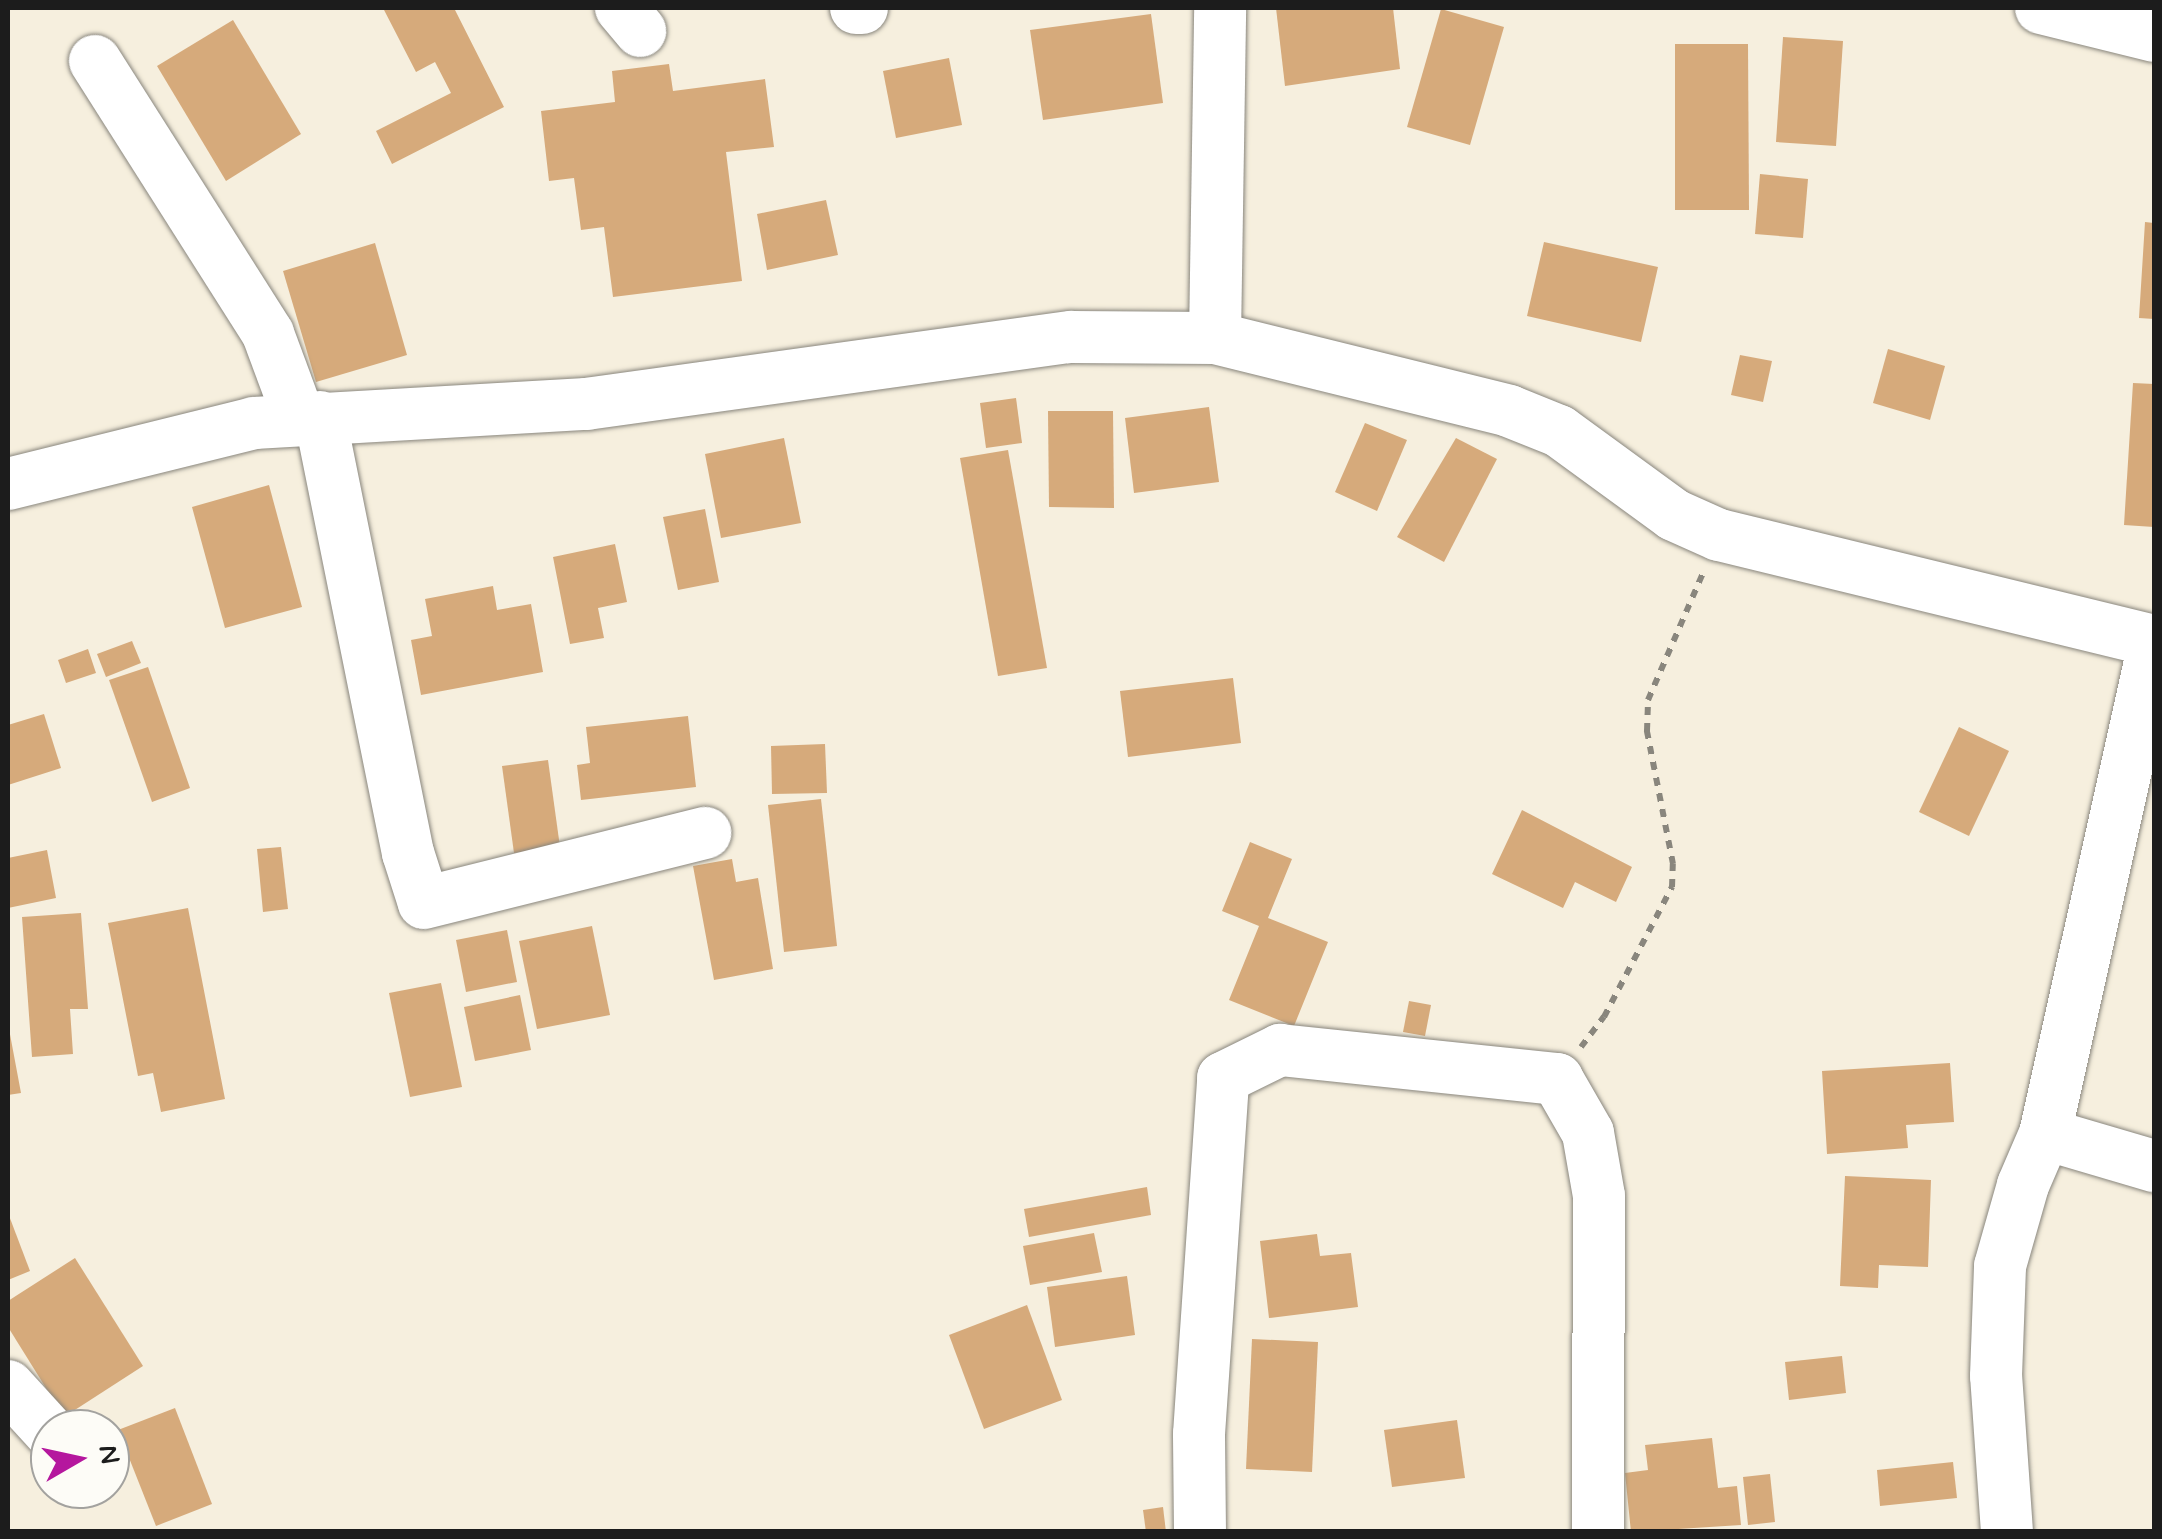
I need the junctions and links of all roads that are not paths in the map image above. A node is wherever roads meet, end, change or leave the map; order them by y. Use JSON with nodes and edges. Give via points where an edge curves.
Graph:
{"nodes":[{"id":1,"x":1220,"y":8,"type":"edge"},
{"id":2,"x":2040,"y":8,"type":"edge"},
{"id":3,"x":2154,"y":36,"type":"edge"},
{"id":4,"x":95,"y":61,"type":"dead end"},
{"id":5,"x":1215,"y":338,"type":"junction"},
{"id":6,"x":310,"y":417,"type":"junction"},
{"id":7,"x":8,"y":484,"type":"edge"},
{"id":8,"x":2154,"y":642,"type":"edge"},
{"id":9,"x":705,"y":832,"type":"dead end"},
{"id":10,"x":2045,"y":1134,"type":"junction"},
{"id":11,"x":2154,"y":1166,"type":"edge"},
{"id":12,"x":8,"y":1386,"type":"edge"},
{"id":13,"x":30,"y":1410,"type":"edge"},
{"id":14,"x":1200,"y":1532,"type":"edge"},
{"id":15,"x":1598,"y":1532,"type":"edge"},
{"id":16,"x":2007,"y":1532,"type":"edge"}],
"edges":[{"from":1,"to":5,"type":"street"},
{"from":2,"to":3,"type":"street"},
{"from":4,"to":6,"type":"street","via":[[268,334]]},
{"from":5,"to":6,"type":"street","via":[[1071,337],[586,404]]},
{"from":5,"to":8,"type":"street","via":[[1509,410],[1559,431],[1674,514],[1718,535]]},
{"from":6,"to":7,"type":"street"},
{"from":6,"to":9,"type":"street","via":[[424,903]]},
{"from":8,"to":10,"type":"street"},
{"from":10,"to":11,"type":"street"},
{"from":10,"to":16,"type":"street","via":[[2022,1184],[2000,1266],[1996,1376]]},
{"from":12,"to":13,"type":"street"},
{"from":14,"to":15,"type":"street","via":[[1199,1434],[1223,1078],[1280,1050],[1557,1079],[1588,1132],[1598,1196]]}]}
